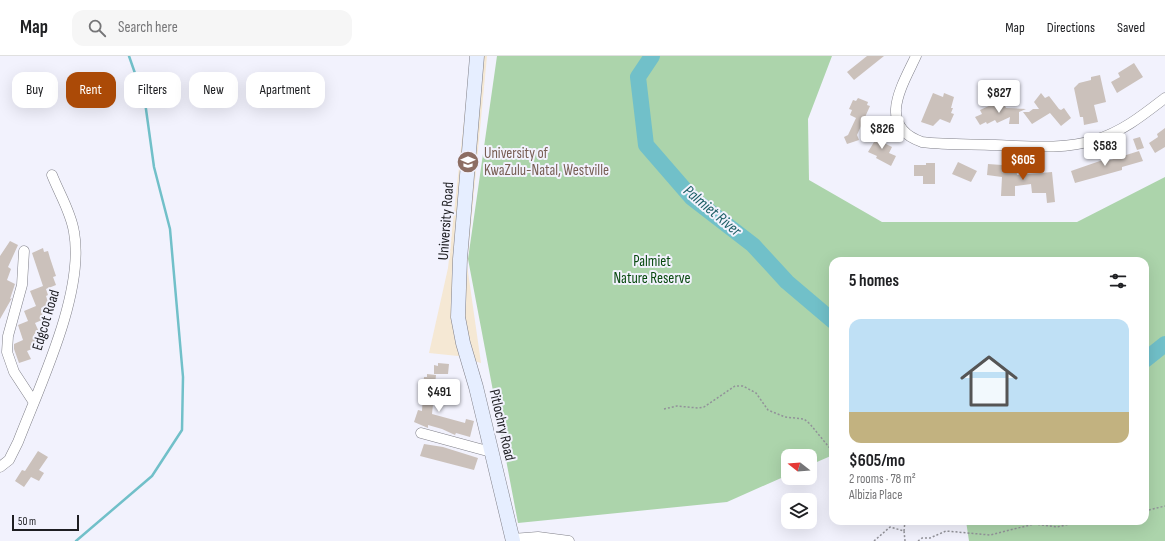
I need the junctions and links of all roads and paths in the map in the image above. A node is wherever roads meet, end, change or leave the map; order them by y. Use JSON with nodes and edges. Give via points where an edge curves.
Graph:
{"nodes":[{"id":1,"x":477,"y":56,"type":"edge"},
{"id":2,"x":916,"y":56,"type":"edge"},
{"id":3,"x":1165,"y":98,"type":"edge"},
{"id":4,"x":52,"y":175,"type":"dead end"},
{"id":5,"x":24,"y":251,"type":"dead end"},
{"id":6,"x":458,"y":317,"type":"joint"},
{"id":7,"x":34,"y":401,"type":"junction"},
{"id":8,"x":664,"y":409,"type":"dead end"},
{"id":9,"x":421,"y":432,"type":"dead end"},
{"id":10,"x":829,"y":447,"type":"edge"},
{"id":11,"x":491,"y":452,"type":"junction"},
{"id":12,"x":0,"y":467,"type":"edge"},
{"id":13,"x":1165,"y":506,"type":"edge"},
{"id":14,"x":1149,"y":509,"type":"edge"},
{"id":15,"x":905,"y":525,"type":"edge"},
{"id":16,"x":1031,"y":525,"type":"edge"},
{"id":17,"x":1042,"y":525,"type":"edge"},
{"id":18,"x":1066,"y":525,"type":"edge"},
{"id":19,"x":904,"y":531,"type":"junction"},
{"id":20,"x":513,"y":540,"type":"edge"},
{"id":21,"x":569,"y":541,"type":"edge"},
{"id":22,"x":874,"y":541,"type":"edge"},
{"id":23,"x":905,"y":541,"type":"edge"},
{"id":24,"x":918,"y":541,"type":"edge"}],
"edges":[{"from":1,"to":6,"type":"street","name":"University Road","via":[[460,259]]},
{"from":2,"to":3,"type":"street","via":[[899,94],[895,112],[902,130],[908,136],[922,142],[1059,146],[1094,141],[1134,122]]},
{"from":4,"to":7,"type":"street","name":"Edgcot Road","via":[[74,232],[73,280],[66,316]]},
{"from":5,"to":7,"type":"street","via":[[22,285],[8,336],[7,352],[14,372]]},
{"from":6,"to":11,"type":"street","name":"Pitlochry Road"},
{"from":7,"to":12,"type":"street","name":"Edgcot Road","via":[[13,454]]},
{"from":8,"to":10,"type":"path","via":[[677,406],[704,407],[735,386],[743,386],[756,393],[768,410],[785,417],[804,419]]},
{"from":9,"to":11,"type":"street"},
{"from":11,"to":20,"type":"street","name":"Pitlochry Road"},
{"from":13,"to":14,"type":"path"},
{"from":15,"to":19,"type":"path"},
{"from":16,"to":24,"type":"path","via":[[990,535],[946,531]]},
{"from":17,"to":18,"type":"path"},
{"from":19,"to":22,"type":"path","via":[[890,527]]},
{"from":19,"to":23,"type":"path"},
{"from":20,"to":21,"type":"street","via":[[538,537]]}]}
